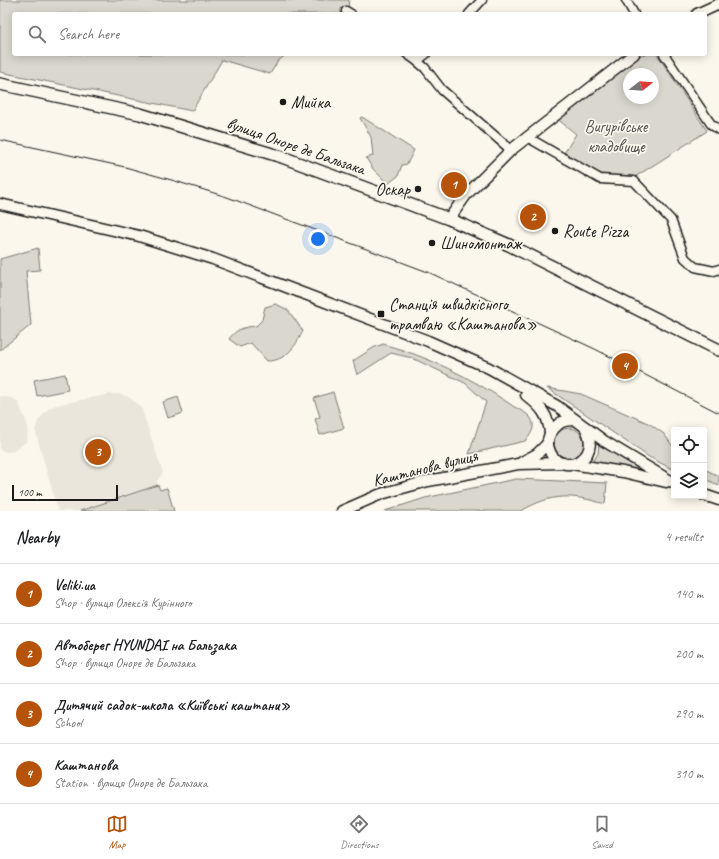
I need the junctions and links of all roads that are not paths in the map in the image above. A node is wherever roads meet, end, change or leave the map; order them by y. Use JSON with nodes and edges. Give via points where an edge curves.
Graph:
{"nodes":[{"id":1,"x":482,"y":0,"type":"edge"},
{"id":2,"x":626,"y":0,"type":"edge"},
{"id":3,"x":719,"y":4,"type":"edge"},
{"id":4,"x":471,"y":12,"type":"edge"},
{"id":5,"x":633,"y":12,"type":"edge"},
{"id":6,"x":701,"y":12,"type":"edge"},
{"id":7,"x":411,"y":56,"type":"edge"},
{"id":8,"x":423,"y":56,"type":"edge"},
{"id":9,"x":631,"y":56,"type":"edge"},
{"id":10,"x":665,"y":56,"type":"edge"},
{"id":11,"x":417,"y":61,"type":"junction"},
{"id":12,"x":0,"y":84,"type":"edge"},
{"id":13,"x":719,"y":130,"type":"edge"},
{"id":14,"x":527,"y":137,"type":"junction"},
{"id":15,"x":511,"y":150,"type":"junction"},
{"id":16,"x":0,"y":204,"type":"edge"},
{"id":17,"x":449,"y":219,"type":"junction"},
{"id":18,"x":717,"y":270,"type":"edge"},
{"id":19,"x":719,"y":350,"type":"edge"},
{"id":20,"x":511,"y":382,"type":"junction"},
{"id":21,"x":575,"y":420,"type":"junction"},
{"id":22,"x":584,"y":425,"type":"junction"},
{"id":23,"x":549,"y":439,"type":"junction"},
{"id":24,"x":518,"y":464,"type":"junction"},
{"id":25,"x":568,"y":464,"type":"junction"},
{"id":26,"x":671,"y":482,"type":"edge"},
{"id":27,"x":671,"y":483,"type":"edge"},
{"id":28,"x":707,"y":496,"type":"edge"},
{"id":29,"x":719,"y":500,"type":"edge"},
{"id":30,"x":342,"y":511,"type":"edge"}],
"edges":[{"from":1,"to":4,"type":"street"},
{"from":2,"to":5,"type":"street"},
{"from":3,"to":6,"type":"street"},
{"from":7,"to":11,"type":"street"},
{"from":8,"to":11,"type":"street"},
{"from":9,"to":14,"type":"street"},
{"from":10,"to":13,"type":"street","via":[[711,124]]},
{"from":11,"to":15,"type":"street","via":[[442,90]]},
{"from":12,"to":17,"type":"main road","name":"вулиця Оноре де Бальзака","via":[[140,114],[209,134],[282,157]]},
{"from":14,"to":15,"type":"street"},
{"from":14,"to":18,"type":"street","via":[[600,179],[634,181],[672,220],[685,258],[694,267]]},
{"from":15,"to":17,"type":"street","via":[[466,195]]},
{"from":16,"to":20,"type":"street","via":[[149,239],[212,259],[428,341],[489,368]]},
{"from":17,"to":19,"type":"main road","name":"вулиця Оноре де Бальзака","via":[[521,251]]},
{"from":20,"to":21,"type":"street","via":[[557,406]]},
{"from":20,"to":23,"type":"street","via":[[541,407],[547,418]]},
{"from":21,"to":22,"type":"street"},
{"from":21,"to":23,"type":"street","via":[[557,424]]},
{"from":22,"to":25,"type":"street","via":[[590,436],[590,450],[584,458]]},
{"from":22,"to":26,"type":"street","via":[[604,441]]},
{"from":23,"to":24,"type":"street","name":"Каштанова вулиця","via":[[537,454]]},
{"from":23,"to":25,"type":"street","via":[[552,456]]},
{"from":24,"to":25,"type":"street","name":"Каштанова вулиця"},
{"from":24,"to":30,"type":"street","name":"Каштанова вулиця","via":[[406,486]]},
{"from":25,"to":27,"type":"street","via":[[623,472]]},
{"from":28,"to":29,"type":"street"}]}
